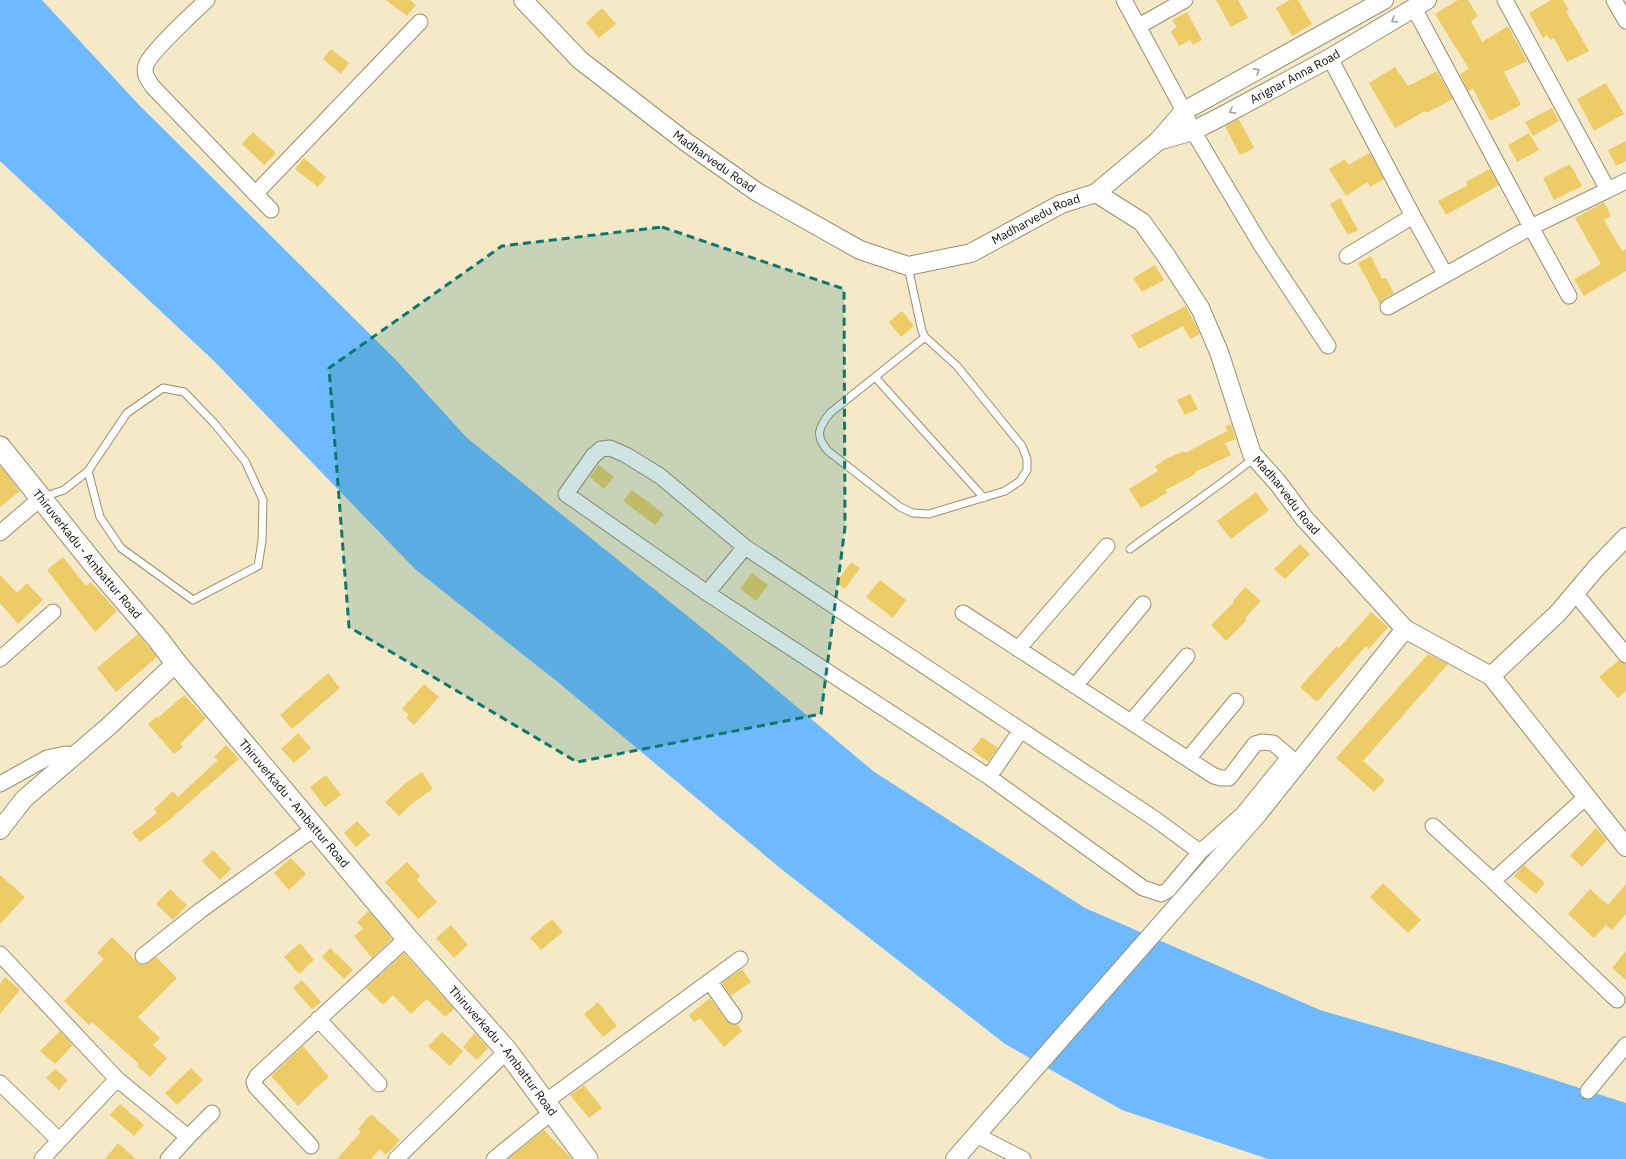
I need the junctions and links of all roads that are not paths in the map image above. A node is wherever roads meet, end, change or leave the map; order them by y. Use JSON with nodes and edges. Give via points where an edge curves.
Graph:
{"nodes":[{"id":1,"x":207,"y":0,"type":"edge"},
{"id":2,"x":523,"y":0,"type":"edge"},
{"id":3,"x":1124,"y":0,"type":"edge"},
{"id":4,"x":1185,"y":0,"type":"edge"},
{"id":5,"x":1384,"y":0,"type":"edge"},
{"id":6,"x":1505,"y":0,"type":"edge"},
{"id":7,"x":1614,"y":0,"type":"edge"},
{"id":8,"x":1421,"y":4,"type":"edge"},
{"id":9,"x":1626,"y":21,"type":"edge"},
{"id":10,"x":420,"y":22,"type":"dead end"},
{"id":11,"x":1139,"y":26,"type":"junction"},
{"id":12,"x":1330,"y":58,"type":"junction"},
{"id":13,"x":1184,"y":111,"type":"junction"},
{"id":14,"x":1193,"y":131,"type":"junction"},
{"id":15,"x":1158,"y":141,"type":"junction"},
{"id":16,"x":1626,"y":181,"type":"edge"},
{"id":17,"x":1608,"y":190,"type":"junction"},
{"id":18,"x":1096,"y":193,"type":"junction"},
{"id":19,"x":255,"y":194,"type":"junction"},
{"id":20,"x":271,"y":210,"type":"dead end"},
{"id":21,"x":1413,"y":216,"type":"junction"},
{"id":22,"x":1531,"y":227,"type":"junction"},
{"id":23,"x":1348,"y":256,"type":"dead end"},
{"id":24,"x":908,"y":266,"type":"junction"},
{"id":25,"x":1446,"y":274,"type":"junction"},
{"id":26,"x":1569,"y":296,"type":"dead end"},
{"id":27,"x":1388,"y":307,"type":"dead end"},
{"id":28,"x":925,"y":337,"type":"junction"},
{"id":29,"x":1328,"y":346,"type":"dead end"},
{"id":30,"x":874,"y":377,"type":"junction"},
{"id":31,"x":0,"y":447,"type":"edge"},
{"id":32,"x":1255,"y":457,"type":"junction"},
{"id":33,"x":88,"y":471,"type":"junction"},
{"id":34,"x":41,"y":498,"type":"junction"},
{"id":35,"x":984,"y":498,"type":"junction"},
{"id":36,"x":0,"y":533,"type":"edge"},
{"id":37,"x":1626,"y":537,"type":"edge"},
{"id":38,"x":1107,"y":546,"type":"dead end"},
{"id":39,"x":745,"y":547,"type":"junction"},
{"id":40,"x":1130,"y":549,"type":"dead end"},
{"id":41,"x":707,"y":593,"type":"junction"},
{"id":42,"x":1575,"y":593,"type":"junction"},
{"id":43,"x":1143,"y":604,"type":"dead end"},
{"id":44,"x":53,"y":612,"type":"dead end"},
{"id":45,"x":963,"y":613,"type":"dead end"},
{"id":46,"x":1405,"y":628,"type":"junction"},
{"id":47,"x":1018,"y":649,"type":"junction"},
{"id":48,"x":1626,"y":654,"type":"edge"},
{"id":49,"x":1187,"y":656,"type":"dead end"},
{"id":50,"x":0,"y":659,"type":"edge"},
{"id":51,"x":176,"y":663,"type":"junction"},
{"id":52,"x":1491,"y":676,"type":"junction"},
{"id":53,"x":1075,"y":686,"type":"junction"},
{"id":54,"x":1236,"y":701,"type":"dead end"},
{"id":55,"x":1131,"y":722,"type":"junction"},
{"id":56,"x":1020,"y":730,"type":"junction"},
{"id":57,"x":75,"y":755,"type":"junction"},
{"id":58,"x":1188,"y":759,"type":"junction"},
{"id":59,"x":1295,"y":763,"type":"junction"},
{"id":60,"x":989,"y":777,"type":"junction"},
{"id":61,"x":0,"y":784,"type":"edge"},
{"id":62,"x":1586,"y":797,"type":"junction"},
{"id":63,"x":1433,"y":826,"type":"dead end"},
{"id":64,"x":315,"y":828,"type":"junction"},
{"id":65,"x":0,"y":830,"type":"edge"},
{"id":66,"x":1626,"y":847,"type":"edge"},
{"id":67,"x":1200,"y":852,"type":"junction"},
{"id":68,"x":1493,"y":882,"type":"junction"},
{"id":69,"x":407,"y":938,"type":"junction"},
{"id":70,"x":0,"y":954,"type":"edge"},
{"id":71,"x":143,"y":956,"type":"dead end"},
{"id":72,"x":740,"y":959,"type":"dead end"},
{"id":73,"x":710,"y":982,"type":"junction"},
{"id":74,"x":1617,"y":1000,"type":"dead end"},
{"id":75,"x":734,"y":1016,"type":"dead end"},
{"id":76,"x":318,"y":1019,"type":"junction"},
{"id":77,"x":1626,"y":1045,"type":"edge"},
{"id":78,"x":506,"y":1052,"type":"junction"},
{"id":79,"x":117,"y":1079,"type":"junction"},
{"id":80,"x":0,"y":1083,"type":"edge"},
{"id":81,"x":379,"y":1084,"type":"dead end"},
{"id":82,"x":1588,"y":1091,"type":"dead end"},
{"id":83,"x":548,"y":1107,"type":"junction"},
{"id":84,"x":212,"y":1113,"type":"dead end"},
{"id":85,"x":976,"y":1135,"type":"junction"},
{"id":86,"x":188,"y":1137,"type":"junction"},
{"id":87,"x":59,"y":1140,"type":"junction"},
{"id":88,"x":311,"y":1146,"type":"dead end"},
{"id":89,"x":42,"y":1159,"type":"edge"},
{"id":90,"x":168,"y":1159,"type":"edge"},
{"id":91,"x":396,"y":1159,"type":"edge"},
{"id":92,"x":494,"y":1159,"type":"edge"},
{"id":93,"x":587,"y":1159,"type":"edge"},
{"id":94,"x":955,"y":1159,"type":"edge"},
{"id":95,"x":1023,"y":1159,"type":"edge"}],
"edges":[{"from":1,"to":19,"type":"street","via":[[146,64],[145,76]]},
{"from":2,"to":24,"type":"street","name":"Madharvedu Road","via":[[580,60],[686,142],[757,192],[860,250]]},
{"from":3,"to":11,"type":"street"},
{"from":4,"to":11,"type":"street"},
{"from":13,"to":5,"type":"street","name":"Arignar Anna Road","one_way":true},
{"from":6,"to":17,"type":"street"},
{"from":7,"to":9,"type":"street"},
{"from":8,"to":12,"type":"street","name":"Arignar Anna Road","one_way":true},
{"from":8,"to":22,"type":"street"},
{"from":10,"to":19,"type":"street"},
{"from":11,"to":13,"type":"street"},
{"from":12,"to":14,"type":"street","name":"Arignar Anna Road","one_way":true},
{"from":12,"to":21,"type":"street"},
{"from":13,"to":14,"type":"street"},
{"from":13,"to":15,"type":"street","name":"Arignar Anna Road"},
{"from":14,"to":15,"type":"street","name":"Arignar Anna Road"},
{"from":14,"to":29,"type":"street","via":[[1261,245]]},
{"from":15,"to":18,"type":"street","name":"Arignar Anna Road"},
{"from":16,"to":17,"type":"street"},
{"from":17,"to":22,"type":"street"},
{"from":18,"to":24,"type":"street","name":"Madharvedu Road","via":[[1061,204],[971,254]]},
{"from":18,"to":32,"type":"street","name":"Madharvedu Road","via":[[1142,222],[1200,308],[1219,352]]},
{"from":19,"to":20,"type":"street"},
{"from":21,"to":23,"type":"street"},
{"from":21,"to":25,"type":"street"},
{"from":22,"to":25,"type":"street"},
{"from":22,"to":26,"type":"street"},
{"from":24,"to":28,"type":"lane"},
{"from":25,"to":27,"type":"street"},
{"from":28,"to":30,"type":"lane"},
{"from":28,"to":35,"type":"lane","via":[[957,366],[1022,446],[1027,459],[1027,470],[1020,481],[1005,491]]},
{"from":30,"to":35,"type":"lane"},
{"from":30,"to":35,"type":"lane","via":[[822,422],[819,432],[821,443],[828,451],[900,507],[913,513],[929,514]]},
{"from":31,"to":34,"type":"main road","name":"Thiruverkadu - Ambattur Road"},
{"from":32,"to":40,"type":"lane"},
{"from":32,"to":46,"type":"street","name":"Madharvedu Road","via":[[1304,518]]},
{"from":33,"to":33,"type":"lane","via":[[100,517],[121,548],[192,600],[258,566],[262,541],[263,500],[245,461],[184,392],[163,388],[126,413]]},
{"from":33,"to":34,"type":"lane","via":[[64,490]]},
{"from":34,"to":36,"type":"street"},
{"from":34,"to":51,"type":"main road","name":"Thiruverkadu - Ambattur Road"},
{"from":37,"to":42,"type":"street"},
{"from":38,"to":47,"type":"street"},
{"from":39,"to":41,"type":"street"},
{"from":39,"to":41,"type":"street","via":[[660,476],[626,455],[610,448],[601,449],[593,456],[566,494]]},
{"from":39,"to":56,"type":"street"},
{"from":41,"to":60,"type":"street"},
{"from":42,"to":48,"type":"street"},
{"from":42,"to":52,"type":"street","via":[[1558,613]]},
{"from":43,"to":53,"type":"street"},
{"from":44,"to":50,"type":"street"},
{"from":45,"to":47,"type":"street"},
{"from":46,"to":52,"type":"street","name":"Madharvedu Road"},
{"from":46,"to":59,"type":"street"},
{"from":47,"to":53,"type":"street"},
{"from":49,"to":55,"type":"street"},
{"from":51,"to":57,"type":"street"},
{"from":51,"to":64,"type":"main road","name":"Thiruverkadu - Ambattur Road"},
{"from":52,"to":62,"type":"street"},
{"from":53,"to":55,"type":"street"},
{"from":54,"to":58,"type":"street"},
{"from":55,"to":58,"type":"street"},
{"from":56,"to":60,"type":"street"},
{"from":56,"to":67,"type":"street"},
{"from":57,"to":61,"type":"street","via":[[64,754],[47,758]]},
{"from":57,"to":65,"type":"street","via":[[24,799]]},
{"from":58,"to":59,"type":"street","via":[[1214,776],[1226,779],[1233,774],[1255,744],[1262,742],[1273,743]]},
{"from":59,"to":67,"type":"street","via":[[1286,761],[1243,814]]},
{"from":59,"to":85,"type":"street","via":[[1257,815]]},
{"from":60,"to":67,"type":"street","via":[[1147,890],[1161,894],[1168,890]]},
{"from":62,"to":66,"type":"street"},
{"from":62,"to":68,"type":"street"},
{"from":63,"to":68,"type":"street"},
{"from":64,"to":69,"type":"main road","name":"Thiruverkadu - Ambattur Road"},
{"from":64,"to":71,"type":"street","via":[[201,910]]},
{"from":68,"to":74,"type":"street"},
{"from":69,"to":76,"type":"street"},
{"from":69,"to":78,"type":"main road","name":"Thiruverkadu - Ambattur Road"},
{"from":70,"to":79,"type":"street"},
{"from":72,"to":73,"type":"street"},
{"from":73,"to":75,"type":"street"},
{"from":73,"to":83,"type":"street"},
{"from":76,"to":81,"type":"street"},
{"from":76,"to":88,"type":"street","via":[[257,1076],[254,1082]]},
{"from":77,"to":82,"type":"street"},
{"from":78,"to":83,"type":"main road","name":"Thiruverkadu - Ambattur Road"},
{"from":78,"to":91,"type":"street"},
{"from":79,"to":86,"type":"street"},
{"from":79,"to":87,"type":"street"},
{"from":80,"to":87,"type":"street"},
{"from":83,"to":92,"type":"street"},
{"from":83,"to":93,"type":"main road","name":"Thiruverkadu - Ambattur Road"},
{"from":84,"to":86,"type":"street"},
{"from":85,"to":94,"type":"street"},
{"from":85,"to":95,"type":"street"},
{"from":86,"to":90,"type":"street"},
{"from":87,"to":89,"type":"street"}]}
